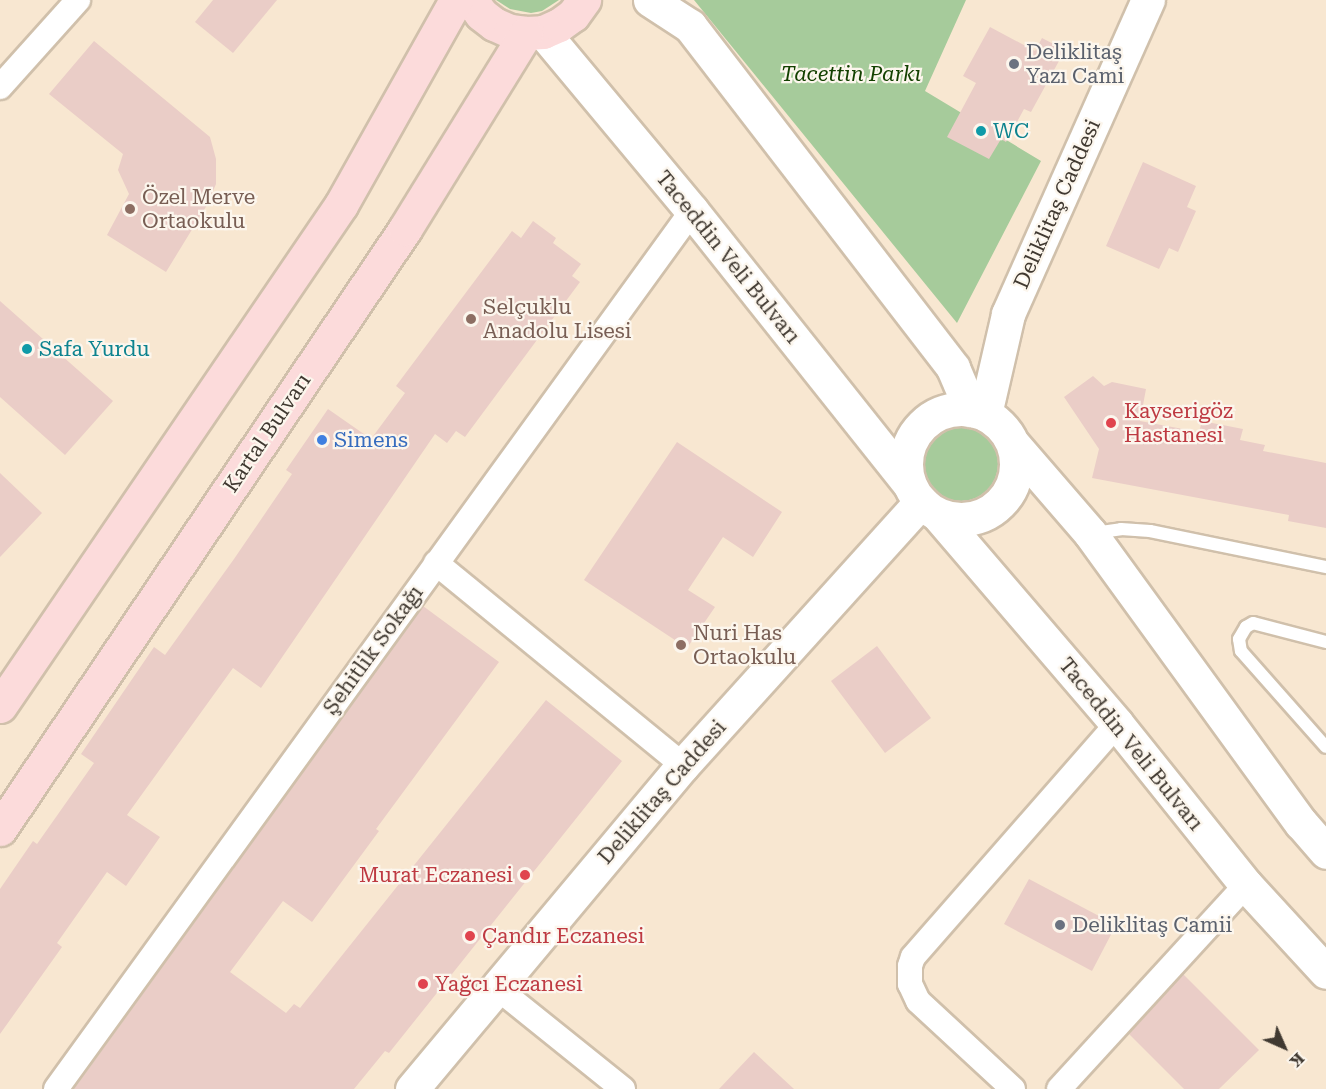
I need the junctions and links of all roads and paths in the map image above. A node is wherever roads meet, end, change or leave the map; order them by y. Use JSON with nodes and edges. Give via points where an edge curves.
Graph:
{"nodes":[{"id":1,"x":78,"y":0,"type":"edge"},
{"id":2,"x":456,"y":0,"type":"edge"},
{"id":3,"x":471,"y":0,"type":"edge"},
{"id":4,"x":584,"y":0,"type":"edge"},
{"id":5,"x":650,"y":0,"type":"edge"},
{"id":6,"x":1148,"y":0,"type":"edge"},
{"id":7,"x":535,"y":32,"type":"junction"},
{"id":8,"x":0,"y":87,"type":"edge"},
{"id":9,"x":692,"y":211,"type":"junction"},
{"id":10,"x":978,"y":412,"type":"junction"},
{"id":11,"x":1014,"y":445,"type":"junction"},
{"id":12,"x":923,"y":500,"type":"junction"},
{"id":13,"x":1090,"y":533,"type":"junction"},
{"id":14,"x":436,"y":563,"type":"junction"},
{"id":15,"x":1326,"y":567,"type":"edge"},
{"id":16,"x":1326,"y":642,"type":"edge"},
{"id":17,"x":0,"y":706,"type":"edge"},
{"id":18,"x":1117,"y":724,"type":"junction"},
{"id":19,"x":1326,"y":747,"type":"edge"},
{"id":20,"x":683,"y":765,"type":"junction"},
{"id":21,"x":0,"y":829,"type":"edge"},
{"id":22,"x":1326,"y":852,"type":"edge"},
{"id":23,"x":1246,"y":885,"type":"junction"},
{"id":24,"x":1326,"y":972,"type":"edge"},
{"id":25,"x":496,"y":987,"type":"junction"},
{"id":26,"x":56,"y":1089,"type":"edge"},
{"id":27,"x":412,"y":1089,"type":"edge"},
{"id":28,"x":623,"y":1089,"type":"edge"},
{"id":29,"x":1013,"y":1089,"type":"edge"},
{"id":30,"x":1059,"y":1089,"type":"edge"}],
"edges":[{"from":1,"to":8,"type":"street"},
{"from":2,"to":17,"type":"main road","via":[[341,206]]},
{"from":3,"to":7,"type":"main road","via":[[494,24],[510,31]]},
{"from":4,"to":7,"type":"main road","via":[[559,25]]},
{"from":5,"to":10,"type":"street","via":[[690,26],[953,368]]},
{"from":6,"to":10,"type":"street","name":"Deliklitaş Caddesi","via":[[1008,314]]},
{"from":7,"to":9,"type":"street","name":"Taceddin Veli Bulvarı"},
{"from":7,"to":21,"type":"main road","name":"Kartal Bulvarı"},
{"from":9,"to":12,"type":"street","name":"Taceddin Veli Bulvarı"},
{"from":9,"to":14,"type":"street","name":"Şehitlik Sokağı"},
{"from":10,"to":11,"type":"street","via":[[997,422]]},
{"from":10,"to":12,"type":"street","via":[[942,412],[919,429],[911,441],[906,469]]},
{"from":11,"to":12,"type":"street","via":[[1016,474],[1012,488],[993,510],[966,519]]},
{"from":11,"to":13,"type":"street"},
{"from":12,"to":18,"type":"street","name":"Taceddin Veli Bulvarı"},
{"from":12,"to":20,"type":"street","name":"Deliklitaş Caddesi"},
{"from":13,"to":15,"type":"lane","via":[[1150,531]]},
{"from":13,"to":22,"type":"street"},
{"from":14,"to":20,"type":"street"},
{"from":14,"to":26,"type":"street","name":"Şehitlik Sokağı"},
{"from":16,"to":19,"type":"lane","via":[[1253,624],[1246,627],[1239,639],[1241,651]]},
{"from":18,"to":23,"type":"street","name":"Taceddin Veli Bulvarı"},
{"from":18,"to":29,"type":"street","via":[[910,966],[910,984],[918,1001]]},
{"from":20,"to":25,"type":"street","name":"Deliklitaş Caddesi"},
{"from":23,"to":24,"type":"street","name":"Taceddin Veli Bulvarı"},
{"from":23,"to":30,"type":"street"},
{"from":25,"to":27,"type":"street","name":"Deliklitaş Caddesi"},
{"from":25,"to":28,"type":"street"}]}
